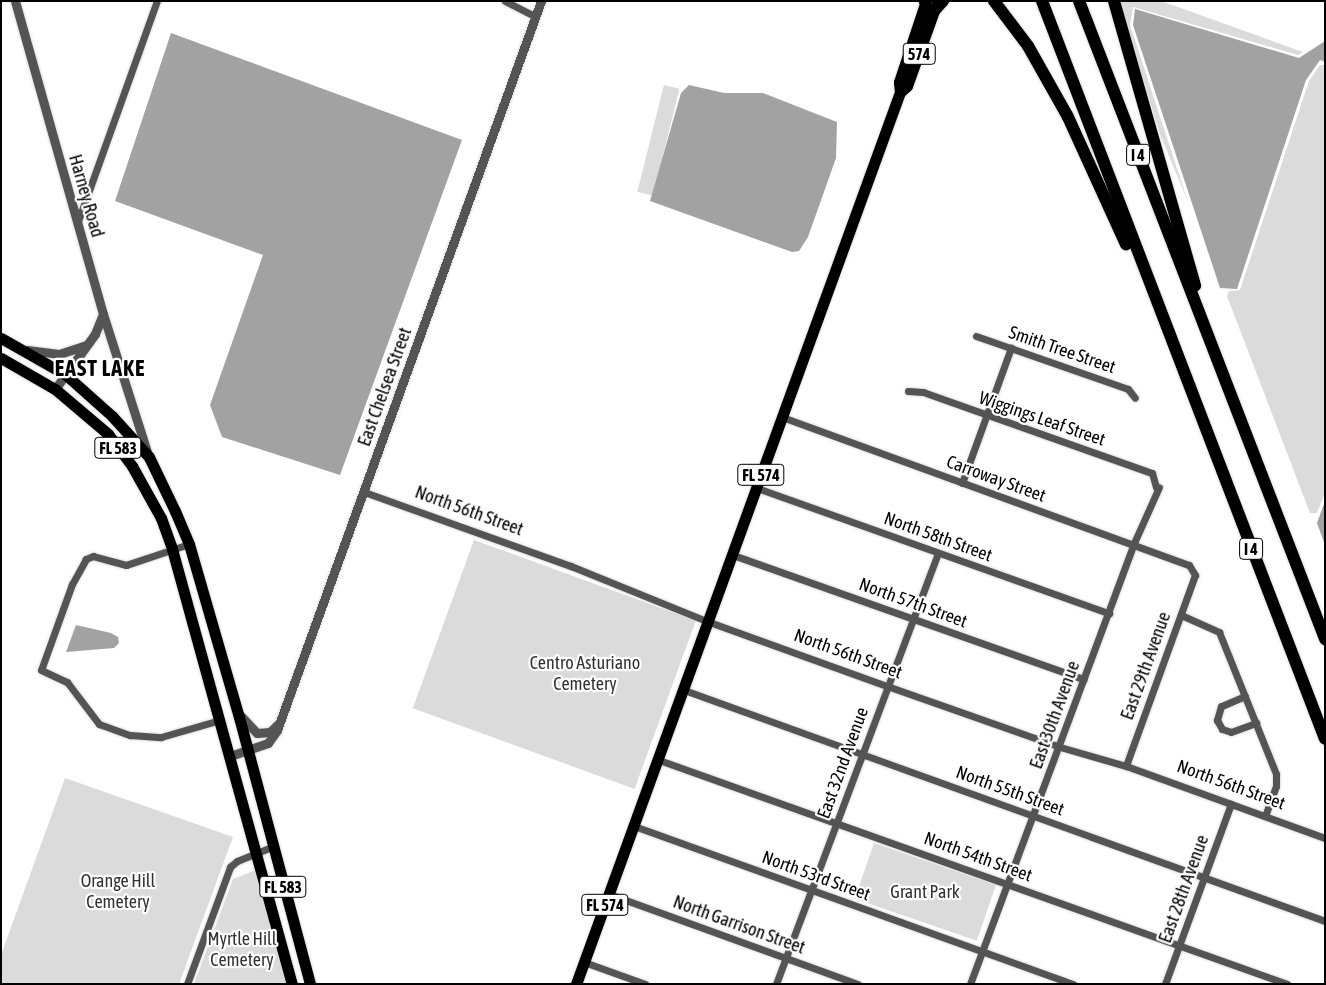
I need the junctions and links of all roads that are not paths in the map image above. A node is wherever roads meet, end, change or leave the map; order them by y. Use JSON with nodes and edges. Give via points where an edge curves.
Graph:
{"nodes":[{"id":1,"x":15,"y":1,"type":"edge"},
{"id":2,"x":157,"y":1,"type":"edge"},
{"id":3,"x":505,"y":1,"type":"edge"},
{"id":4,"x":541,"y":1,"type":"edge"},
{"id":5,"x":944,"y":1,"type":"edge"},
{"id":6,"x":994,"y":1,"type":"edge"},
{"id":7,"x":1000,"y":1,"type":"edge"},
{"id":8,"x":1042,"y":1,"type":"edge"},
{"id":9,"x":1079,"y":1,"type":"edge"},
{"id":10,"x":1114,"y":1,"type":"edge"},
{"id":11,"x":929,"y":4,"type":"edge"},
{"id":12,"x":535,"y":16,"type":"junction"},
{"id":13,"x":1028,"y":46,"type":"junction"},
{"id":14,"x":900,"y":92,"type":"joint"},
{"id":15,"x":77,"y":224,"type":"junction"},
{"id":16,"x":1196,"y":308,"type":"junction"},
{"id":17,"x":103,"y":314,"type":"junction"},
{"id":18,"x":976,"y":336,"type":"dead end"},
{"id":19,"x":1,"y":338,"type":"edge"},
{"id":20,"x":87,"y":344,"type":"junction"},
{"id":21,"x":1011,"y":348,"type":"junction"},
{"id":22,"x":28,"y":350,"type":"junction"},
{"id":23,"x":1,"y":358,"type":"edge"},
{"id":24,"x":1178,"y":358,"type":"junction"},
{"id":25,"x":66,"y":375,"type":"junction"},
{"id":26,"x":55,"y":389,"type":"junction"},
{"id":27,"x":908,"y":391,"type":"dead end"},
{"id":28,"x":1135,"y":398,"type":"dead end"},
{"id":29,"x":986,"y":415,"type":"junction"},
{"id":30,"x":782,"y":417,"type":"junction"},
{"id":31,"x":149,"y":457,"type":"junction"},
{"id":32,"x":962,"y":483,"type":"junction"},
{"id":33,"x":1158,"y":487,"type":"joint"},
{"id":34,"x":757,"y":488,"type":"junction"},
{"id":35,"x":364,"y":492,"type":"junction"},
{"id":36,"x":1134,"y":543,"type":"junction"},
{"id":37,"x":188,"y":544,"type":"junction"},
{"id":38,"x":172,"y":549,"type":"junction"},
{"id":39,"x":938,"y":553,"type":"junction"},
{"id":40,"x":733,"y":555,"type":"junction"},
{"id":41,"x":1194,"y":575,"type":"joint"},
{"id":42,"x":1109,"y":613,"type":"junction"},
{"id":43,"x":1181,"y":615,"type":"junction"},
{"id":44,"x":914,"y":618,"type":"junction"},
{"id":45,"x":709,"y":622,"type":"junction"},
{"id":46,"x":1325,"y":640,"type":"edge"},
{"id":47,"x":1084,"y":679,"type":"junction"},
{"id":48,"x":887,"y":686,"type":"junction"},
{"id":49,"x":684,"y":690,"type":"junction"},
{"id":50,"x":1245,"y":696,"type":"junction"},
{"id":51,"x":236,"y":708,"type":"junction"},
{"id":52,"x":220,"y":720,"type":"junction"},
{"id":53,"x":280,"y":721,"type":"junction"},
{"id":54,"x":1256,"y":723,"type":"junction"},
{"id":55,"x":1325,"y":739,"type":"edge"},
{"id":56,"x":1060,"y":747,"type":"junction"},
{"id":57,"x":247,"y":751,"type":"junction"},
{"id":58,"x":861,"y":754,"type":"junction"},
{"id":59,"x":230,"y":756,"type":"junction"},
{"id":60,"x":659,"y":760,"type":"junction"},
{"id":61,"x":1126,"y":766,"type":"junction"},
{"id":62,"x":1231,"y":804,"type":"junction"},
{"id":63,"x":1034,"y":815,"type":"junction"},
{"id":64,"x":1265,"y":816,"type":"junction"},
{"id":65,"x":837,"y":822,"type":"junction"},
{"id":66,"x":634,"y":826,"type":"junction"},
{"id":67,"x":1325,"y":838,"type":"edge"},
{"id":68,"x":272,"y":847,"type":"junction"},
{"id":69,"x":254,"y":853,"type":"junction"},
{"id":70,"x":1205,"y":877,"type":"junction"},
{"id":71,"x":1009,"y":884,"type":"junction"},
{"id":72,"x":811,"y":890,"type":"junction"},
{"id":73,"x":609,"y":894,"type":"junction"},
{"id":74,"x":1325,"y":921,"type":"edge"},
{"id":75,"x":1179,"y":945,"type":"junction"},
{"id":76,"x":982,"y":951,"type":"junction"},
{"id":77,"x":284,"y":955,"type":"junction"},
{"id":78,"x":786,"y":958,"type":"junction"},
{"id":79,"x":584,"y":962,"type":"junction"},
{"id":80,"x":187,"y":984,"type":"edge"},
{"id":81,"x":292,"y":984,"type":"edge"},
{"id":82,"x":299,"y":984,"type":"edge"},
{"id":83,"x":310,"y":984,"type":"edge"},
{"id":84,"x":576,"y":984,"type":"edge"},
{"id":85,"x":646,"y":984,"type":"edge"},
{"id":86,"x":776,"y":984,"type":"edge"},
{"id":87,"x":858,"y":984,"type":"edge"},
{"id":88,"x":970,"y":984,"type":"edge"},
{"id":89,"x":1073,"y":984,"type":"edge"},
{"id":90,"x":1165,"y":984,"type":"edge"},
{"id":91,"x":1287,"y":984,"type":"edge"}],
"edges":[{"from":1,"to":15,"type":"street","name":"Harney Road"},
{"from":2,"to":15,"type":"street"},
{"from":3,"to":12,"type":"street"},
{"from":4,"to":12,"type":"street","name":"East Chelsea Street"},
{"from":5,"to":11,"type":"highway"},
{"from":6,"to":13,"type":"highway"},
{"from":7,"to":13,"type":"highway"},
{"from":8,"to":24,"type":"highway","number":"I 4"},
{"from":9,"to":16,"type":"highway","number":"I 4"},
{"from":10,"to":16,"type":"highway","via":[[1194,280]]},
{"from":11,"to":14,"type":"main road","number":"574","via":[[908,86]]},
{"from":12,"to":35,"type":"street","name":"East Chelsea Street"},
{"from":13,"to":24,"type":"highway","via":[[1068,117]]},
{"from":14,"to":30,"type":"main road","number":"FL 574"},
{"from":15,"to":17,"type":"street","name":"Harney Road"},
{"from":16,"to":46,"type":"highway","number":"I 4"},
{"from":17,"to":20,"type":"street"},
{"from":17,"to":31,"type":"street","name":"Harney Road","via":[[125,392]]},
{"from":18,"to":21,"type":"street","name":"Smith Tree Street"},
{"from":19,"to":22,"type":"main road","number":"FL 583"},
{"from":20,"to":22,"type":"street","via":[[59,354]]},
{"from":20,"to":25,"type":"street"},
{"from":21,"to":28,"type":"street","name":"Smith Tree Street","via":[[1128,388]]},
{"from":21,"to":29,"type":"street"},
{"from":22,"to":25,"type":"main road","number":"FL 583"},
{"from":23,"to":26,"type":"main road","number":"FL 583"},
{"from":24,"to":55,"type":"highway","number":"I 4"},
{"from":25,"to":26,"type":"street"},
{"from":25,"to":31,"type":"main road","number":"FL 583","via":[[112,416]]},
{"from":26,"to":38,"type":"main road","number":"FL 583","via":[[108,434],[132,466],[161,518]]},
{"from":27,"to":29,"type":"street","name":"Wiggings Leaf Street","via":[[923,392]]},
{"from":29,"to":32,"type":"street"},
{"from":29,"to":33,"type":"street","name":"Wiggings Leaf Street","via":[[1152,473]]},
{"from":30,"to":32,"type":"street","name":"Carroway Street"},
{"from":30,"to":34,"type":"main road","number":"FL 574"},
{"from":31,"to":37,"type":"main road","number":"FL 583"},
{"from":32,"to":36,"type":"street","name":"Carroway Street"},
{"from":33,"to":36,"type":"street","name":"East 30th Avenue"},
{"from":34,"to":39,"type":"street","name":"North 58th Street"},
{"from":34,"to":40,"type":"main road","number":"FL 574"},
{"from":35,"to":45,"type":"street","name":"North 56th Street","via":[[571,566]]},
{"from":35,"to":53,"type":"street","name":"East Chelsea Street"},
{"from":36,"to":41,"type":"street","name":"Carroway Street","via":[[1189,565]]},
{"from":36,"to":42,"type":"street","name":"East 30th Avenue"},
{"from":37,"to":38,"type":"street"},
{"from":37,"to":51,"type":"main road","number":"FL 583"},
{"from":38,"to":52,"type":"main road","number":"FL 583"},
{"from":38,"to":52,"type":"street","via":[[126,564],[93,556],[86,559],[72,584],[41,670],[67,682],[99,724],[130,735],[161,737]]},
{"from":39,"to":42,"type":"street","name":"North 58th Street"},
{"from":39,"to":44,"type":"street","name":"East 32nd Avenue"},
{"from":40,"to":44,"type":"street","name":"North 57th Street"},
{"from":40,"to":45,"type":"main road","number":"FL 574"},
{"from":41,"to":43,"type":"street","name":"East 29th Avenue"},
{"from":42,"to":47,"type":"street","name":"East 30th Avenue"},
{"from":43,"to":50,"type":"street","via":[[1219,632]]},
{"from":43,"to":61,"type":"street","name":"East 29th Avenue"},
{"from":44,"to":47,"type":"street","name":"North 57th Street"},
{"from":44,"to":48,"type":"street","name":"East 32nd Avenue"},
{"from":45,"to":48,"type":"street","name":"North 56th Street"},
{"from":45,"to":49,"type":"main road","number":"FL 574"},
{"from":47,"to":56,"type":"street","name":"East 30th Avenue"},
{"from":48,"to":56,"type":"street","name":"North 56th Street"},
{"from":48,"to":58,"type":"street","name":"East 32nd Avenue"},
{"from":49,"to":58,"type":"street","name":"North 55th Street"},
{"from":49,"to":60,"type":"main road","number":"FL 574"},
{"from":50,"to":54,"type":"street"},
{"from":50,"to":54,"type":"street","via":[[1220,706],[1217,720],[1222,728],[1231,732]]},
{"from":51,"to":53,"type":"street","via":[[257,733],[270,732]]},
{"from":51,"to":57,"type":"main road","number":"FL 583"},
{"from":52,"to":59,"type":"main road","number":"FL 583"},
{"from":53,"to":57,"type":"street","name":"East Chelsea Street","via":[[271,740]]},
{"from":54,"to":64,"type":"street","via":[[1276,774],[1276,786]]},
{"from":56,"to":61,"type":"street","name":"North 56th Street"},
{"from":56,"to":63,"type":"street","name":"East 30th Avenue"},
{"from":57,"to":59,"type":"street","name":"East Chelsea Street"},
{"from":57,"to":68,"type":"main road","number":"FL 583"},
{"from":58,"to":63,"type":"street","name":"North 55th Street"},
{"from":58,"to":65,"type":"street","name":"East 32nd Avenue"},
{"from":59,"to":69,"type":"main road","number":"FL 583"},
{"from":60,"to":65,"type":"street","name":"North 54th Street"},
{"from":60,"to":66,"type":"main road","number":"FL 574"},
{"from":61,"to":62,"type":"street","name":"North 56th Street"},
{"from":62,"to":64,"type":"street","name":"North 56th Street"},
{"from":62,"to":70,"type":"street","name":"East 28th Avenue"},
{"from":63,"to":70,"type":"street","name":"North 55th Street"},
{"from":63,"to":71,"type":"street","name":"East 30th Avenue"},
{"from":64,"to":67,"type":"street","name":"North 56th Street"},
{"from":65,"to":71,"type":"street","name":"North 54th Street"},
{"from":65,"to":72,"type":"street","name":"East 32nd Avenue"},
{"from":66,"to":72,"type":"street","name":"North 53rd Street"},
{"from":66,"to":73,"type":"main road","number":"FL 574"},
{"from":68,"to":69,"type":"street"},
{"from":68,"to":83,"type":"main road","number":"FL 583"},
{"from":69,"to":77,"type":"main road","number":"FL 583"},
{"from":69,"to":80,"type":"street","via":[[230,867]]},
{"from":70,"to":74,"type":"street","name":"North 55th Street"},
{"from":70,"to":75,"type":"street","name":"East 28th Avenue"},
{"from":71,"to":75,"type":"street","name":"North 54th Street"},
{"from":71,"to":76,"type":"street","name":"East 30th Avenue"},
{"from":72,"to":76,"type":"street","name":"North 53rd Street"},
{"from":72,"to":78,"type":"street","name":"East 32nd Avenue"},
{"from":73,"to":78,"type":"street","name":"North Garrison Street"},
{"from":73,"to":79,"type":"main road","number":"FL 574"},
{"from":75,"to":90,"type":"street","name":"East 28th Avenue"},
{"from":75,"to":91,"type":"street","name":"North 54th Street"},
{"from":76,"to":88,"type":"street","name":"East 30th Avenue"},
{"from":76,"to":89,"type":"street","name":"North 53rd Street"},
{"from":77,"to":81,"type":"main road","number":"FL 583"},
{"from":77,"to":82,"type":"main road","via":[[294,966]]},
{"from":78,"to":86,"type":"street","name":"East 32nd Avenue"},
{"from":78,"to":87,"type":"street","name":"North Garrison Street"},
{"from":79,"to":84,"type":"main road","number":"FL 574"},
{"from":79,"to":85,"type":"street"}]}
